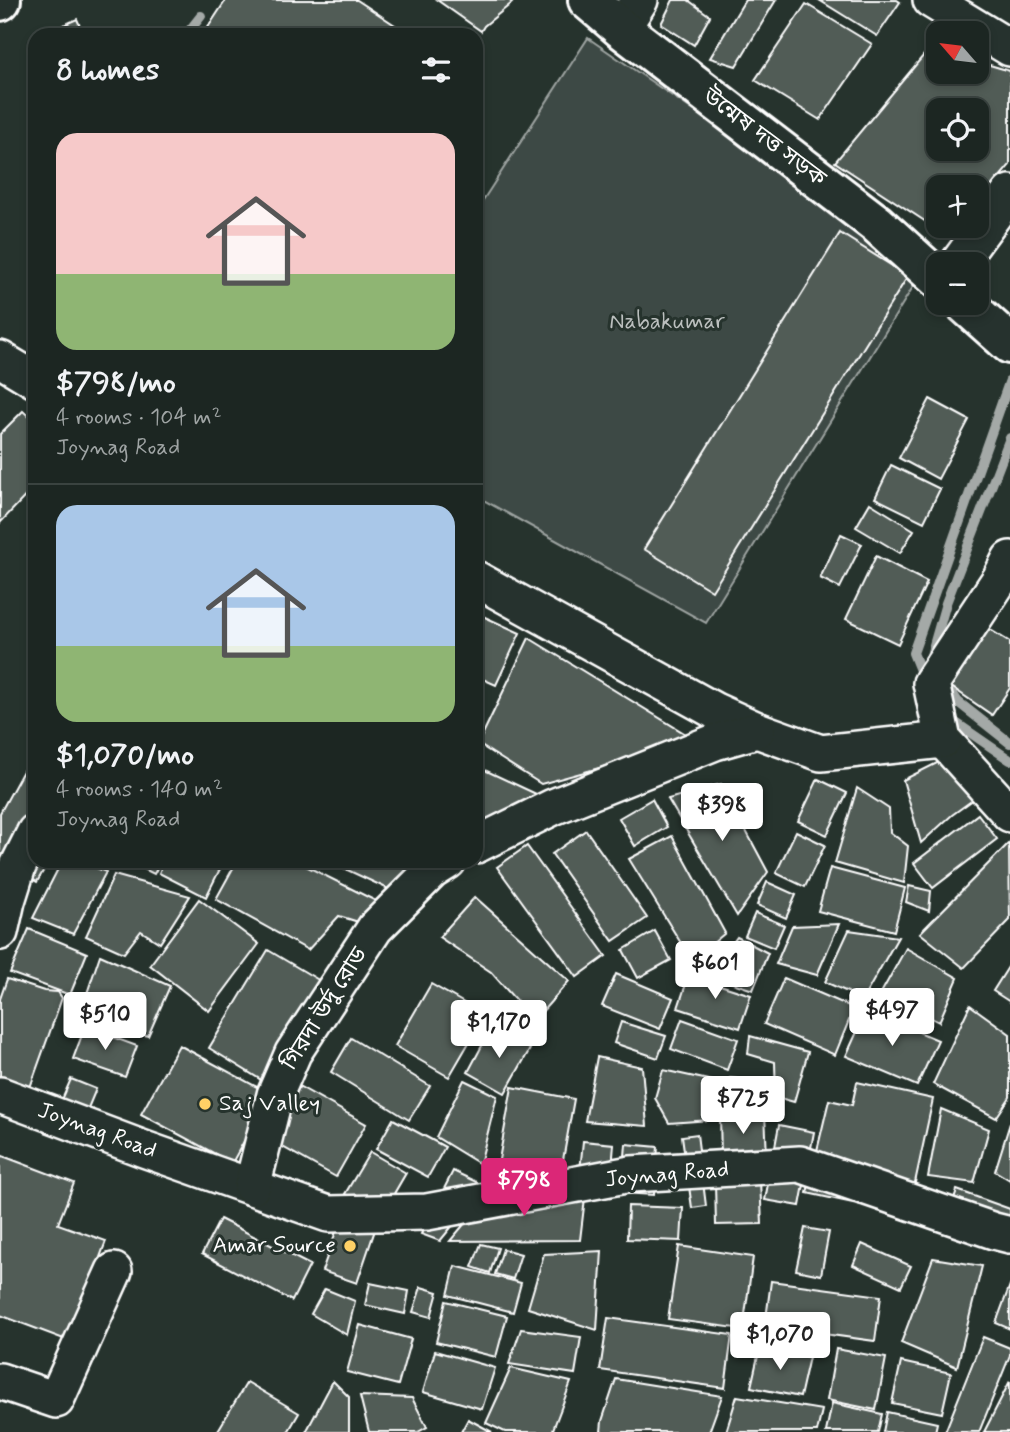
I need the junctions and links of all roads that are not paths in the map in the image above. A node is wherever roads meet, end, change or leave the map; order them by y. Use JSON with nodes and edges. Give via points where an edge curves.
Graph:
{"nodes":[{"id":1,"x":588,"y":0,"type":"edge"},
{"id":2,"x":931,"y":0,"type":"edge"},
{"id":3,"x":631,"y":14,"type":"edge"},
{"id":4,"x":1010,"y":48,"type":"edge"},
{"id":5,"x":1010,"y":193,"type":"edge"},
{"id":6,"x":964,"y":252,"type":"edge"},
{"id":7,"x":926,"y":256,"type":"edge"},
{"id":8,"x":977,"y":315,"type":"edge"},
{"id":9,"x":1010,"y":344,"type":"edge"},
{"id":10,"x":0,"y":359,"type":"edge"},
{"id":11,"x":28,"y":376,"type":"edge"},
{"id":12,"x":1007,"y":574,"type":"edge"},
{"id":13,"x":483,"y":583,"type":"edge"},
{"id":14,"x":757,"y":730,"type":"junction"},
{"id":15,"x":943,"y":740,"type":"junction"},
{"id":16,"x":1010,"y":814,"type":"edge"},
{"id":17,"x":483,"y":842,"type":"edge"},
{"id":18,"x":28,"y":846,"type":"edge"},
{"id":19,"x":437,"y":868,"type":"edge"},
{"id":20,"x":0,"y":932,"type":"edge"},
{"id":21,"x":0,"y":1095,"type":"edge"},
{"id":22,"x":252,"y":1187,"type":"junction"},
{"id":23,"x":1010,"y":1236,"type":"edge"},
{"id":24,"x":114,"y":1272,"type":"dead end"},
{"id":25,"x":0,"y":1381,"type":"edge"}],
"edges":[{"from":1,"to":3,"type":"main road","name":"উন্মেষ দত্ত সড়ক"},
{"from":2,"to":4,"type":"street"},
{"from":3,"to":7,"type":"main road","name":"উন্মেষ দত্ত সড়ক","via":[[877,224]]},
{"from":5,"to":6,"type":"street"},
{"from":8,"to":9,"type":"main road"},
{"from":10,"to":11,"type":"street"},
{"from":12,"to":15,"type":"street","via":[[931,682]]},
{"from":13,"to":14,"type":"street"},
{"from":14,"to":15,"type":"street","via":[[821,753]]},
{"from":14,"to":17,"type":"street","via":[[715,741],[552,807]]},
{"from":15,"to":16,"type":"street"},
{"from":18,"to":20,"type":"street"},
{"from":19,"to":22,"type":"street","name":"গিরদা উর্দু রোড","via":[[376,928],[293,1053],[275,1095]]},
{"from":21,"to":22,"type":"street","name":"Joynag Road"},
{"from":22,"to":23,"type":"street","name":"Joynag Road","via":[[328,1214],[427,1212],[631,1174],[800,1164]]},
{"from":24,"to":25,"type":"street","via":[[56,1400]]}]}
